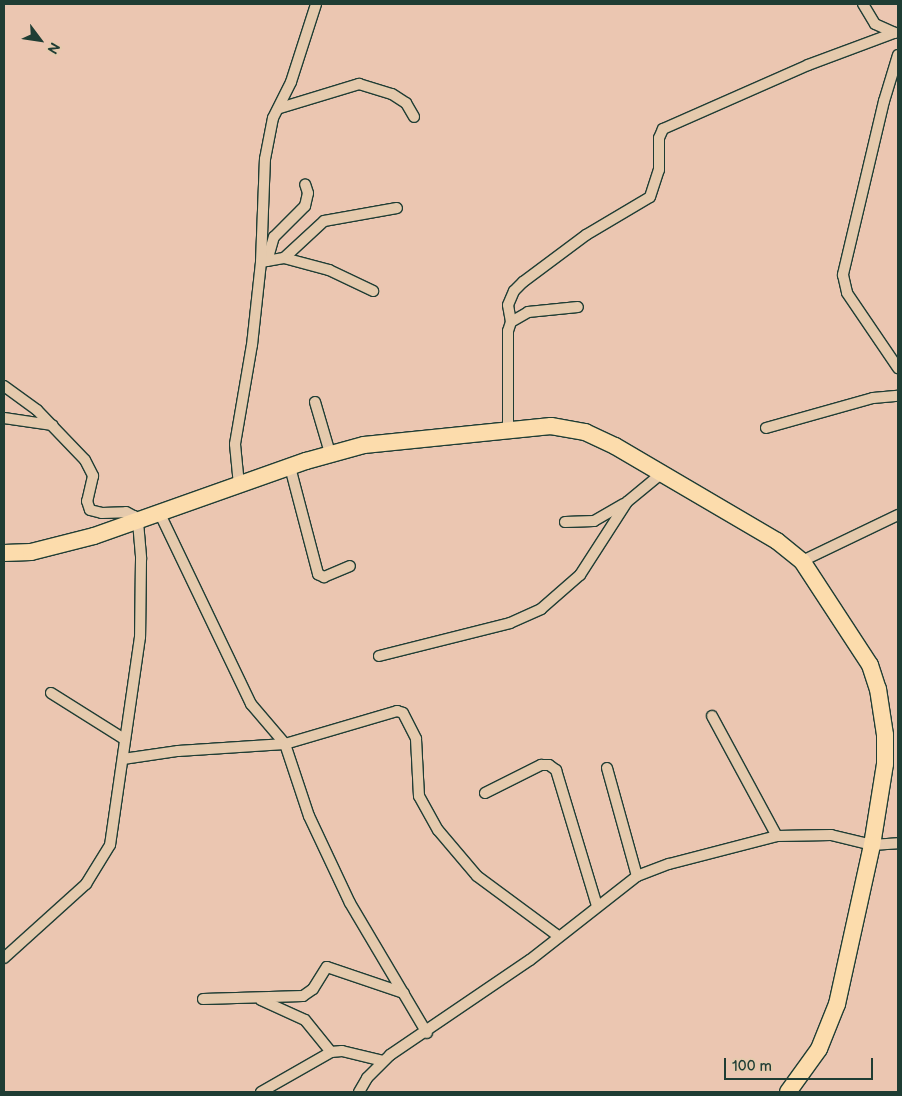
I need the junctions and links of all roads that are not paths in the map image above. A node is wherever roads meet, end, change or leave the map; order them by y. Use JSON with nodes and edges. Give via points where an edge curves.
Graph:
{"nodes":[{"id":1,"x":316,"y":4,"type":"edge"},
{"id":2,"x":863,"y":4,"type":"edge"},
{"id":3,"x":896,"y":33,"type":"edge"},
{"id":4,"x":898,"y":55,"type":"edge"},
{"id":5,"x":280,"y":108,"type":"junction"},
{"id":6,"x":414,"y":116,"type":"dead end"},
{"id":7,"x":305,"y":184,"type":"dead end"},
{"id":8,"x":397,"y":208,"type":"dead end"},
{"id":9,"x":284,"y":258,"type":"junction"},
{"id":10,"x":264,"y":262,"type":"junction"},
{"id":11,"x":373,"y":291,"type":"dead end"},
{"id":12,"x":578,"y":307,"type":"dead end"},
{"id":13,"x":511,"y":322,"type":"junction"},
{"id":14,"x":898,"y":368,"type":"edge"},
{"id":15,"x":4,"y":386,"type":"edge"},
{"id":16,"x":898,"y":396,"type":"edge"},
{"id":17,"x":315,"y":402,"type":"dead end"},
{"id":18,"x":4,"y":418,"type":"edge"},
{"id":19,"x":52,"y":425,"type":"junction"},
{"id":20,"x":766,"y":428,"type":"dead end"},
{"id":21,"x":508,"y":429,"type":"junction"},
{"id":22,"x":330,"y":453,"type":"junction"},
{"id":23,"x":290,"y":467,"type":"junction"},
{"id":24,"x":662,"y":473,"type":"junction"},
{"id":25,"x":239,"y":485,"type":"junction"},
{"id":26,"x":627,"y":502,"type":"junction"},
{"id":27,"x":160,"y":514,"type":"junction"},
{"id":28,"x":898,"y":515,"type":"edge"},
{"id":29,"x":138,"y":522,"type":"junction"},
{"id":30,"x":564,"y":522,"type":"dead end"},
{"id":31,"x":4,"y":553,"type":"edge"},
{"id":32,"x":802,"y":561,"type":"junction"},
{"id":33,"x":350,"y":566,"type":"dead end"},
{"id":34,"x":379,"y":656,"type":"dead end"},
{"id":35,"x":51,"y":693,"type":"dead end"},
{"id":36,"x":712,"y":716,"type":"dead end"},
{"id":37,"x":124,"y":739,"type":"junction"},
{"id":38,"x":285,"y":744,"type":"junction"},
{"id":39,"x":123,"y":759,"type":"junction"},
{"id":40,"x":607,"y":768,"type":"dead end"},
{"id":41,"x":485,"y":793,"type":"dead end"},
{"id":42,"x":778,"y":836,"type":"junction"},
{"id":43,"x":898,"y":842,"type":"edge"},
{"id":44,"x":872,"y":845,"type":"junction"},
{"id":45,"x":637,"y":876,"type":"junction"},
{"id":46,"x":596,"y":906,"type":"junction"},
{"id":47,"x":558,"y":936,"type":"junction"},
{"id":48,"x":4,"y":958,"type":"edge"},
{"id":49,"x":404,"y":992,"type":"junction"},
{"id":50,"x":258,"y":998,"type":"junction"},
{"id":51,"x":203,"y":999,"type":"dead end"},
{"id":52,"x":427,"y":1033,"type":"junction"},
{"id":53,"x":331,"y":1052,"type":"junction"},
{"id":54,"x":383,"y":1061,"type":"junction"},
{"id":55,"x":262,"y":1092,"type":"edge"},
{"id":56,"x":359,"y":1092,"type":"edge"},
{"id":57,"x":787,"y":1092,"type":"edge"}],
"edges":[{"from":1,"to":5,"type":"street"},
{"from":2,"to":3,"type":"street","via":[[875,24]]},
{"from":3,"to":13,"type":"street","via":[[808,65],[662,129],[659,170],[650,197],[586,234],[523,282],[514,291],[508,305]]},
{"from":4,"to":14,"type":"street","via":[[843,275],[847,293]]},
{"from":5,"to":6,"type":"street","via":[[359,84],[392,94],[406,103]]},
{"from":5,"to":10,"type":"street","via":[[273,118],[265,159]]},
{"from":7,"to":10,"type":"street","via":[[308,193],[305,206],[274,237]]},
{"from":8,"to":9,"type":"street","via":[[324,221]]},
{"from":9,"to":10,"type":"street"},
{"from":9,"to":11,"type":"street","via":[[329,270]]},
{"from":10,"to":25,"type":"street","via":[[235,444]]},
{"from":12,"to":13,"type":"street","via":[[528,312]]},
{"from":13,"to":21,"type":"street","via":[[508,331]]},
{"from":15,"to":19,"type":"street"},
{"from":16,"to":20,"type":"street","via":[[874,398]]},
{"from":17,"to":22,"type":"street"},
{"from":18,"to":19,"type":"street"},
{"from":19,"to":29,"type":"street","via":[[85,460],[93,476],[88,501],[90,510],[126,512]]},
{"from":21,"to":22,"type":"main road","via":[[400,440]]},
{"from":21,"to":24,"type":"main road","via":[[551,426],[584,432]]},
{"from":22,"to":23,"type":"main road"},
{"from":23,"to":25,"type":"main road"},
{"from":23,"to":33,"type":"street","via":[[318,574],[324,577]]},
{"from":24,"to":26,"type":"street"},
{"from":24,"to":32,"type":"main road","via":[[776,541]]},
{"from":25,"to":27,"type":"main road"},
{"from":26,"to":30,"type":"street","via":[[594,521]]},
{"from":26,"to":34,"type":"street","via":[[580,575],[541,609],[510,623]]},
{"from":27,"to":29,"type":"main road"},
{"from":27,"to":38,"type":"street","via":[[251,704]]},
{"from":28,"to":32,"type":"street"},
{"from":29,"to":31,"type":"main road","via":[[50,548]]},
{"from":29,"to":37,"type":"street","via":[[140,637]]},
{"from":32,"to":44,"type":"main road","via":[[870,665],[878,689],[884,727],[884,764]]},
{"from":35,"to":37,"type":"street"},
{"from":36,"to":42,"type":"street"},
{"from":37,"to":39,"type":"street"},
{"from":38,"to":39,"type":"street","via":[[178,751]]},
{"from":38,"to":47,"type":"street","via":[[396,711],[403,713],[416,739],[419,796],[438,830],[477,876]]},
{"from":38,"to":49,"type":"street","via":[[309,816],[350,903]]},
{"from":39,"to":48,"type":"street","via":[[110,844],[97,871],[62,908]]},
{"from":40,"to":45,"type":"street"},
{"from":41,"to":46,"type":"street","via":[[541,765],[549,765],[556,770]]},
{"from":42,"to":44,"type":"street","via":[[832,835]]},
{"from":42,"to":45,"type":"street","via":[[669,864]]},
{"from":43,"to":44,"type":"street"},
{"from":44,"to":57,"type":"main road","via":[[837,1004],[819,1049]]},
{"from":45,"to":46,"type":"street"},
{"from":46,"to":47,"type":"street"},
{"from":47,"to":52,"type":"street","via":[[530,960]]},
{"from":49,"to":50,"type":"street","via":[[327,967],[303,996]]},
{"from":49,"to":52,"type":"street"},
{"from":50,"to":51,"type":"street"},
{"from":50,"to":53,"type":"street","via":[[305,1020]]},
{"from":52,"to":54,"type":"street"},
{"from":53,"to":54,"type":"street","via":[[342,1051]]},
{"from":53,"to":55,"type":"street"},
{"from":54,"to":56,"type":"street"}]}
